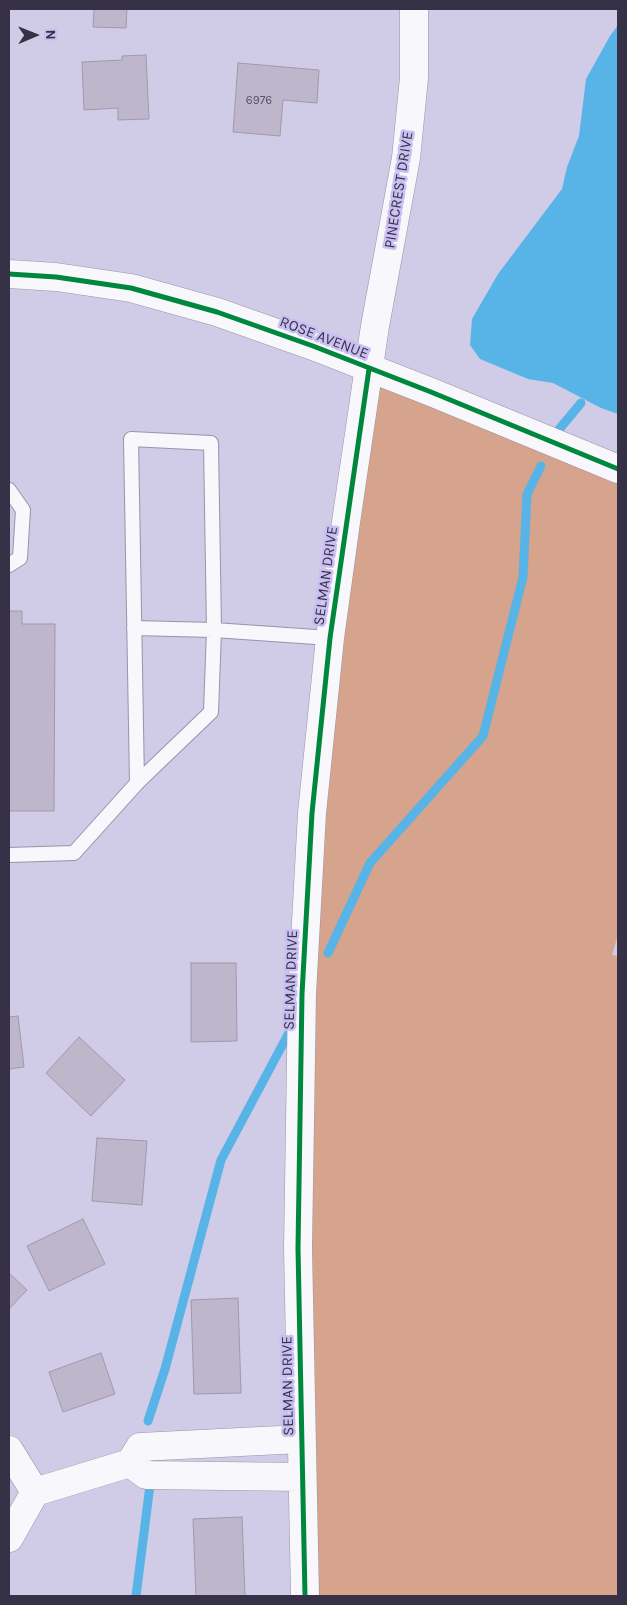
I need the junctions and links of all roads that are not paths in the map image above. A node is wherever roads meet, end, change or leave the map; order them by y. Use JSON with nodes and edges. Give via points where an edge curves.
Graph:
{"nodes":[{"id":1,"x":414,"y":9,"type":"edge"},
{"id":2,"x":9,"y":274,"type":"edge"},
{"id":3,"x":368,"y":369,"type":"junction"},
{"id":4,"x":618,"y":469,"type":"edge"},
{"id":5,"x":9,"y":490,"type":"edge"},
{"id":6,"x":9,"y":566,"type":"edge"},
{"id":7,"x":134,"y":628,"type":"junction"},
{"id":8,"x":214,"y":630,"type":"junction"},
{"id":9,"x":330,"y":638,"type":"junction"},
{"id":10,"x":137,"y":784,"type":"junction"},
{"id":11,"x":9,"y":854,"type":"edge"},
{"id":12,"x":301,"y":1438,"type":"junction"},
{"id":13,"x":9,"y":1450,"type":"edge"},
{"id":14,"x":130,"y":1463,"type":"junction"},
{"id":15,"x":302,"y":1477,"type":"junction"},
{"id":16,"x":35,"y":1492,"type":"junction"},
{"id":17,"x":9,"y":1538,"type":"edge"},
{"id":18,"x":305,"y":1596,"type":"edge"}],
"edges":[{"from":1,"to":3,"type":"street","name":"PINECREST DRIVE","via":[[414,78],[406,158]]},
{"from":2,"to":3,"type":"street","name":"ROSE AVENUE","via":[[131,288],[217,312]]},
{"from":3,"to":4,"type":"street","name":"ROSE AVENUE"},
{"from":3,"to":9,"type":"street","name":"SELMAN DRIVE"},
{"from":5,"to":6,"type":"lane","via":[[23,510],[20,558]]},
{"from":7,"to":8,"type":"lane"},
{"from":7,"to":8,"type":"lane","via":[[131,439],[211,443]]},
{"from":7,"to":10,"type":"lane"},
{"from":8,"to":9,"type":"lane"},
{"from":8,"to":10,"type":"lane","via":[[211,712]]},
{"from":9,"to":12,"type":"street","name":"SELMAN DRIVE","via":[[312,813],[302,994],[298,1248]]},
{"from":10,"to":11,"type":"lane","via":[[74,853]]},
{"from":12,"to":14,"type":"street","via":[[140,1447]]},
{"from":12,"to":15,"type":"street","name":"SELMAN DRIVE"},
{"from":13,"to":16,"type":"street"},
{"from":14,"to":15,"type":"street","via":[[146,1475]]},
{"from":14,"to":16,"type":"street"},
{"from":15,"to":18,"type":"street","name":"SELMAN DRIVE"},
{"from":16,"to":17,"type":"street"}]}
